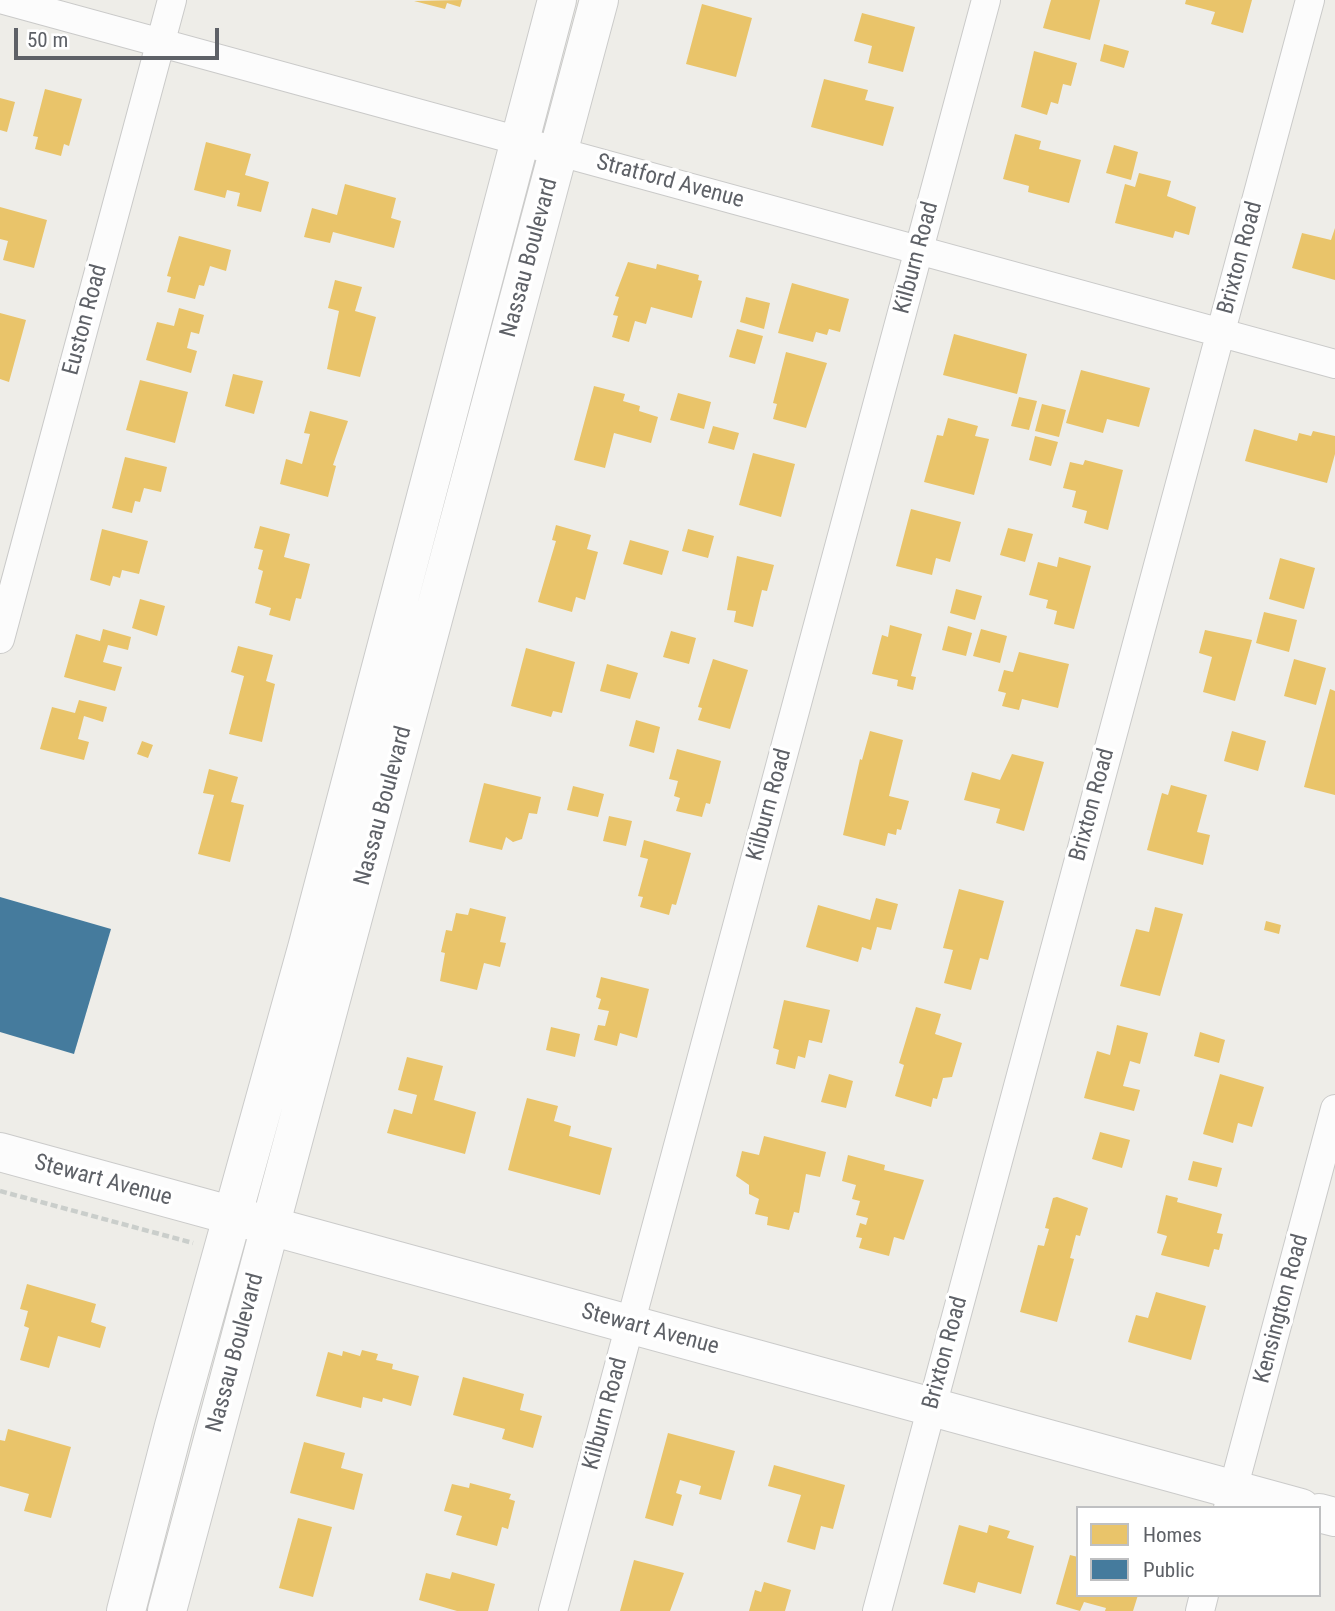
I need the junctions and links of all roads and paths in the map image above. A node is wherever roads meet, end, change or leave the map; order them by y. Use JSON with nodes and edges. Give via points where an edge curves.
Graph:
{"nodes":[{"id":1,"x":4,"y":0,"type":"edge"},
{"id":2,"x":172,"y":0,"type":"edge"},
{"id":3,"x":557,"y":0,"type":"edge"},
{"id":4,"x":599,"y":0,"type":"edge"},
{"id":5,"x":986,"y":0,"type":"edge"},
{"id":6,"x":1310,"y":0,"type":"edge"},
{"id":7,"x":160,"y":43,"type":"junction"},
{"id":8,"x":519,"y":141,"type":"junction"},
{"id":9,"x":558,"y":152,"type":"junction"},
{"id":10,"x":919,"y":250,"type":"junction"},
{"id":11,"x":1221,"y":332,"type":"junction"},
{"id":12,"x":1335,"y":363,"type":"edge"},
{"id":13,"x":0,"y":639,"type":"edge"},
{"id":14,"x":1335,"y":1109,"type":"edge"},
{"id":15,"x":0,"y":1152,"type":"edge"},
{"id":16,"x":0,"y":1191,"type":"edge"},
{"id":17,"x":252,"y":1222,"type":"junction"},
{"id":18,"x":199,"y":1244,"type":"dead end"},
{"id":19,"x":630,"y":1325,"type":"junction"},
{"id":20,"x":932,"y":1407,"type":"junction"},
{"id":21,"x":1231,"y":1499,"type":"edge"},
{"id":22,"x":1285,"y":1506,"type":"edge"},
{"id":23,"x":126,"y":1611,"type":"edge"},
{"id":24,"x":167,"y":1611,"type":"edge"},
{"id":25,"x":553,"y":1611,"type":"edge"},
{"id":26,"x":877,"y":1611,"type":"edge"}],
"edges":[{"from":1,"to":7,"type":"street","name":"Stratford Avenue"},
{"from":2,"to":7,"type":"street","name":"Euston Road"},
{"from":3,"to":8,"type":"main road","name":"Nassau Boulevard"},
{"from":4,"to":9,"type":"main road","name":"Nassau Boulevard"},
{"from":5,"to":10,"type":"street","name":"Kilburn Road"},
{"from":6,"to":11,"type":"street","name":"Brixton Road"},
{"from":7,"to":8,"type":"street","name":"Stratford Avenue"},
{"from":7,"to":13,"type":"street","name":"Euston Road"},
{"from":8,"to":9,"type":"street","name":"Stratford Avenue"},
{"from":8,"to":17,"type":"main road","name":"Nassau Boulevard"},
{"from":9,"to":10,"type":"street","name":"Stratford Avenue"},
{"from":9,"to":17,"type":"main road","name":"Nassau Boulevard"},
{"from":10,"to":11,"type":"street","name":"Stratford Avenue"},
{"from":10,"to":19,"type":"street","name":"Kilburn Road"},
{"from":11,"to":12,"type":"street","name":"Stratford Avenue"},
{"from":11,"to":20,"type":"street","name":"Brixton Road"},
{"from":14,"to":21,"type":"street","name":"Kensington Road"},
{"from":15,"to":17,"type":"main road","name":"Stewart Avenue"},
{"from":16,"to":18,"type":"path"},
{"from":17,"to":19,"type":"main road","name":"Stewart Avenue"},
{"from":17,"to":23,"type":"main road","name":"Nassau Boulevard","via":[[174,1426]]},
{"from":17,"to":24,"type":"main road","name":"Nassau Boulevard"},
{"from":19,"to":20,"type":"main road","name":"Stewart Avenue"},
{"from":19,"to":25,"type":"street","name":"Kilburn Road"},
{"from":20,"to":21,"type":"main road","name":"Stewart Avenue"},
{"from":20,"to":26,"type":"street","name":"Brixton Road"},
{"from":21,"to":22,"type":"main road","name":"Stewart Avenue"}]}
